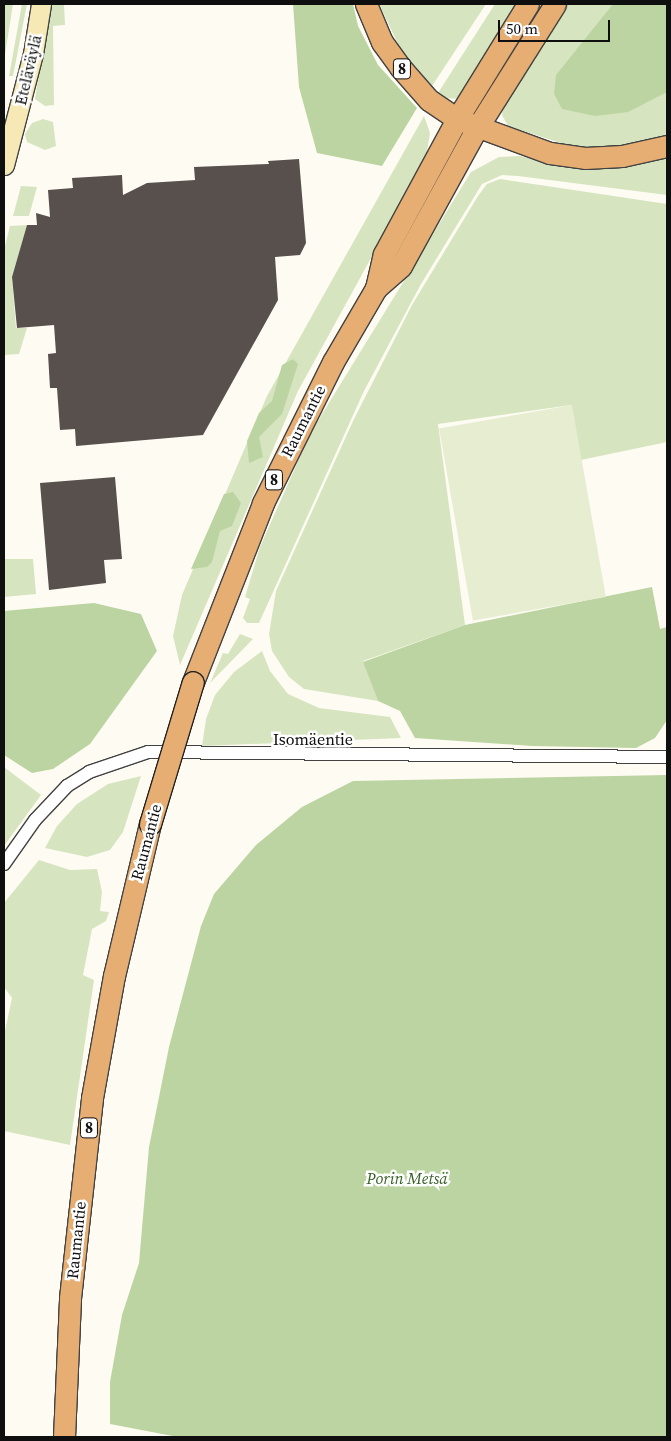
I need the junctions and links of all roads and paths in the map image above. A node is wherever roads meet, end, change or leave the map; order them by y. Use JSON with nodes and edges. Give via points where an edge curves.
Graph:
{"nodes":[{"id":1,"x":41,"y":4,"type":"edge"},
{"id":2,"x":366,"y":4,"type":"edge"},
{"id":3,"x":528,"y":4,"type":"edge"},
{"id":4,"x":554,"y":4,"type":"edge"},
{"id":5,"x":457,"y":119,"type":"junction"},
{"id":6,"x":477,"y":128,"type":"junction"},
{"id":7,"x":667,"y":146,"type":"edge"},
{"id":8,"x":4,"y":165,"type":"edge"},
{"id":9,"x":376,"y":288,"type":"junction"},
{"id":10,"x":667,"y":757,"type":"edge"},
{"id":11,"x":4,"y":864,"type":"edge"},
{"id":12,"x":64,"y":1437,"type":"edge"}],
"edges":[{"from":1,"to":8,"type":"main road","name":"Eteläväylä","via":[[33,54]]},
{"from":2,"to":5,"type":"highway","number":"8","via":[[382,42],[400,67],[429,100]]},
{"from":3,"to":5,"type":"highway","name":"Raumantie","number":"8"},
{"from":4,"to":6,"type":"highway","name":"Raumantie","number":"8"},
{"from":5,"to":6,"type":"highway","number":"8"},
{"from":5,"to":9,"type":"highway","name":"Raumantie","number":"8","via":[[384,254]]},
{"from":6,"to":7,"type":"highway","via":[[519,144],[585,158],[622,156]]},
{"from":6,"to":9,"type":"highway","name":"Raumantie","number":"8","via":[[401,266]]},
{"from":9,"to":12,"type":"highway","name":"Raumantie","number":"8","bridge":true,"via":[[333,362],[263,503],[193,682],[150,824],[114,976],[92,1098],[70,1298]]},
{"from":10,"to":11,"type":"street","name":"Isomäentie","via":[[148,752],[89,772],[67,786],[34,820]]}]}
